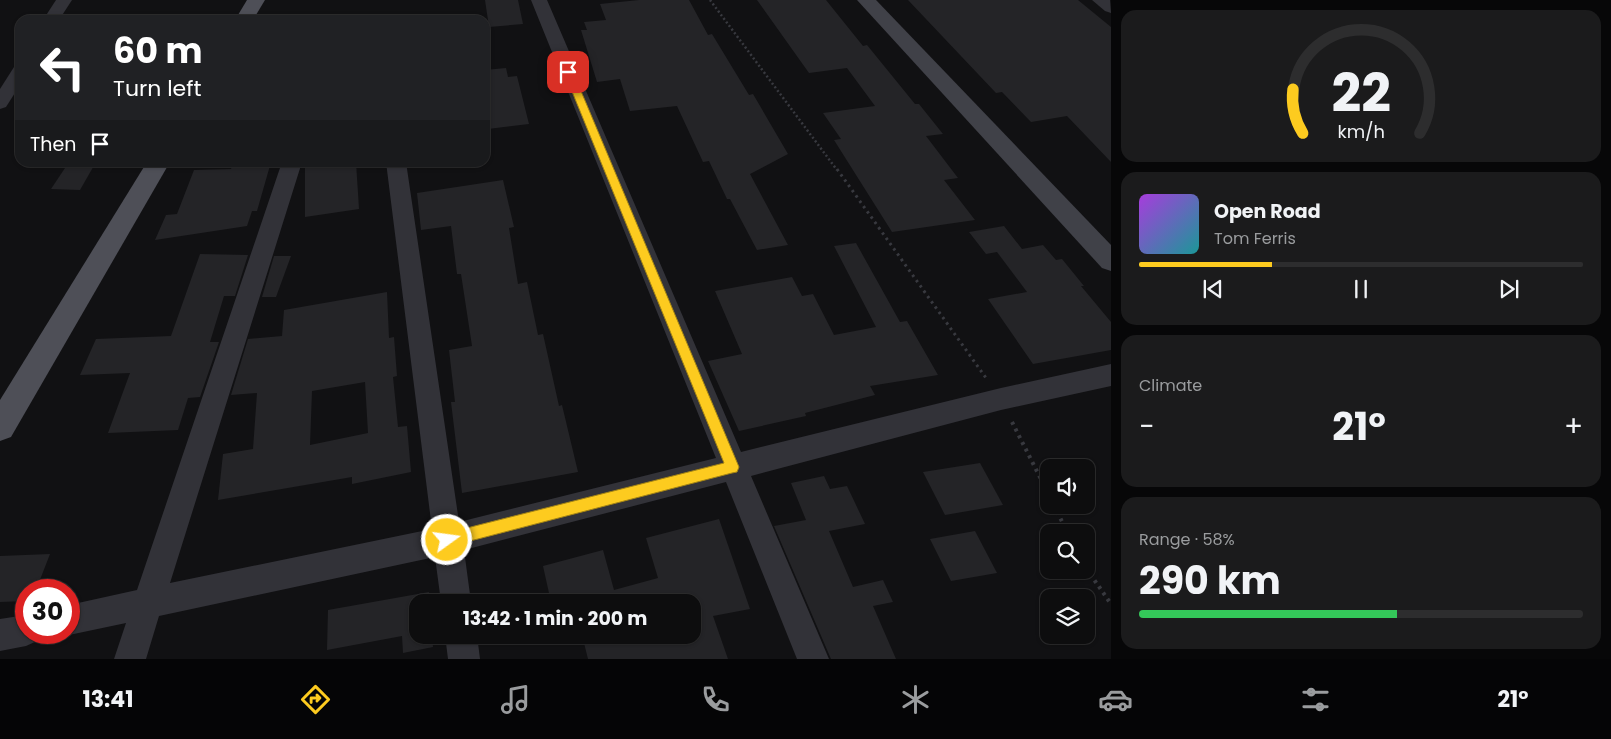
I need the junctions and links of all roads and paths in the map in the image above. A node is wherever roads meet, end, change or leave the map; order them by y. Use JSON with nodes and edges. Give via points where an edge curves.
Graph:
{"nodes":[{"id":1,"x":64,"y":0,"type":"edge"},
{"id":2,"x":256,"y":0,"type":"edge"},
{"id":3,"x":539,"y":0,"type":"edge"},
{"id":4,"x":710,"y":0,"type":"edge"},
{"id":5,"x":866,"y":0,"type":"edge"},
{"id":6,"x":1100,"y":0,"type":"edge"},
{"id":7,"x":1111,"y":8,"type":"edge"},
{"id":8,"x":55,"y":15,"type":"edge"},
{"id":9,"x":247,"y":15,"type":"edge"},
{"id":10,"x":15,"y":79,"type":"edge"},
{"id":11,"x":0,"y":103,"type":"edge"},
{"id":12,"x":155,"y":167,"type":"edge"},
{"id":13,"x":290,"y":167,"type":"edge"},
{"id":14,"x":397,"y":167,"type":"edge"},
{"id":15,"x":1111,"y":261,"type":"edge"},
{"id":16,"x":1111,"y":375,"type":"edge"},
{"id":17,"x":1001,"y":399,"type":"junction"},
{"id":18,"x":0,"y":427,"type":"edge"},
{"id":19,"x":732,"y":467,"type":"junction"},
{"id":20,"x":1040,"y":478,"type":"edge"},
{"id":21,"x":447,"y":540,"type":"junction"},
{"id":22,"x":1094,"y":579,"type":"edge"},
{"id":23,"x":455,"y":594,"type":"edge"},
{"id":24,"x":148,"y":604,"type":"junction"},
{"id":25,"x":1111,"y":604,"type":"edge"},
{"id":26,"x":80,"y":618,"type":"edge"},
{"id":27,"x":15,"y":632,"type":"edge"},
{"id":28,"x":0,"y":635,"type":"edge"},
{"id":29,"x":462,"y":644,"type":"edge"},
{"id":30,"x":130,"y":659,"type":"edge"},
{"id":31,"x":464,"y":659,"type":"edge"},
{"id":32,"x":814,"y":659,"type":"edge"}],
"edges":[{"from":1,"to":8,"type":"street"},
{"from":2,"to":9,"type":"main road"},
{"from":3,"to":19,"type":"street"},
{"from":4,"to":17,"type":"path","via":[[805,126]]},
{"from":5,"to":15,"type":"street"},
{"from":6,"to":7,"type":"street"},
{"from":10,"to":11,"type":"street"},
{"from":12,"to":18,"type":"main road"},
{"from":13,"to":24,"type":"street"},
{"from":14,"to":21,"type":"street"},
{"from":16,"to":17,"type":"street"},
{"from":17,"to":19,"type":"street"},
{"from":17,"to":20,"type":"path"},
{"from":19,"to":21,"type":"street"},
{"from":19,"to":32,"type":"street"},
{"from":21,"to":23,"type":"street"},
{"from":21,"to":24,"type":"street"},
{"from":22,"to":25,"type":"path"},
{"from":24,"to":26,"type":"street"},
{"from":24,"to":30,"type":"street"},
{"from":27,"to":28,"type":"street"},
{"from":29,"to":31,"type":"street"}]}
